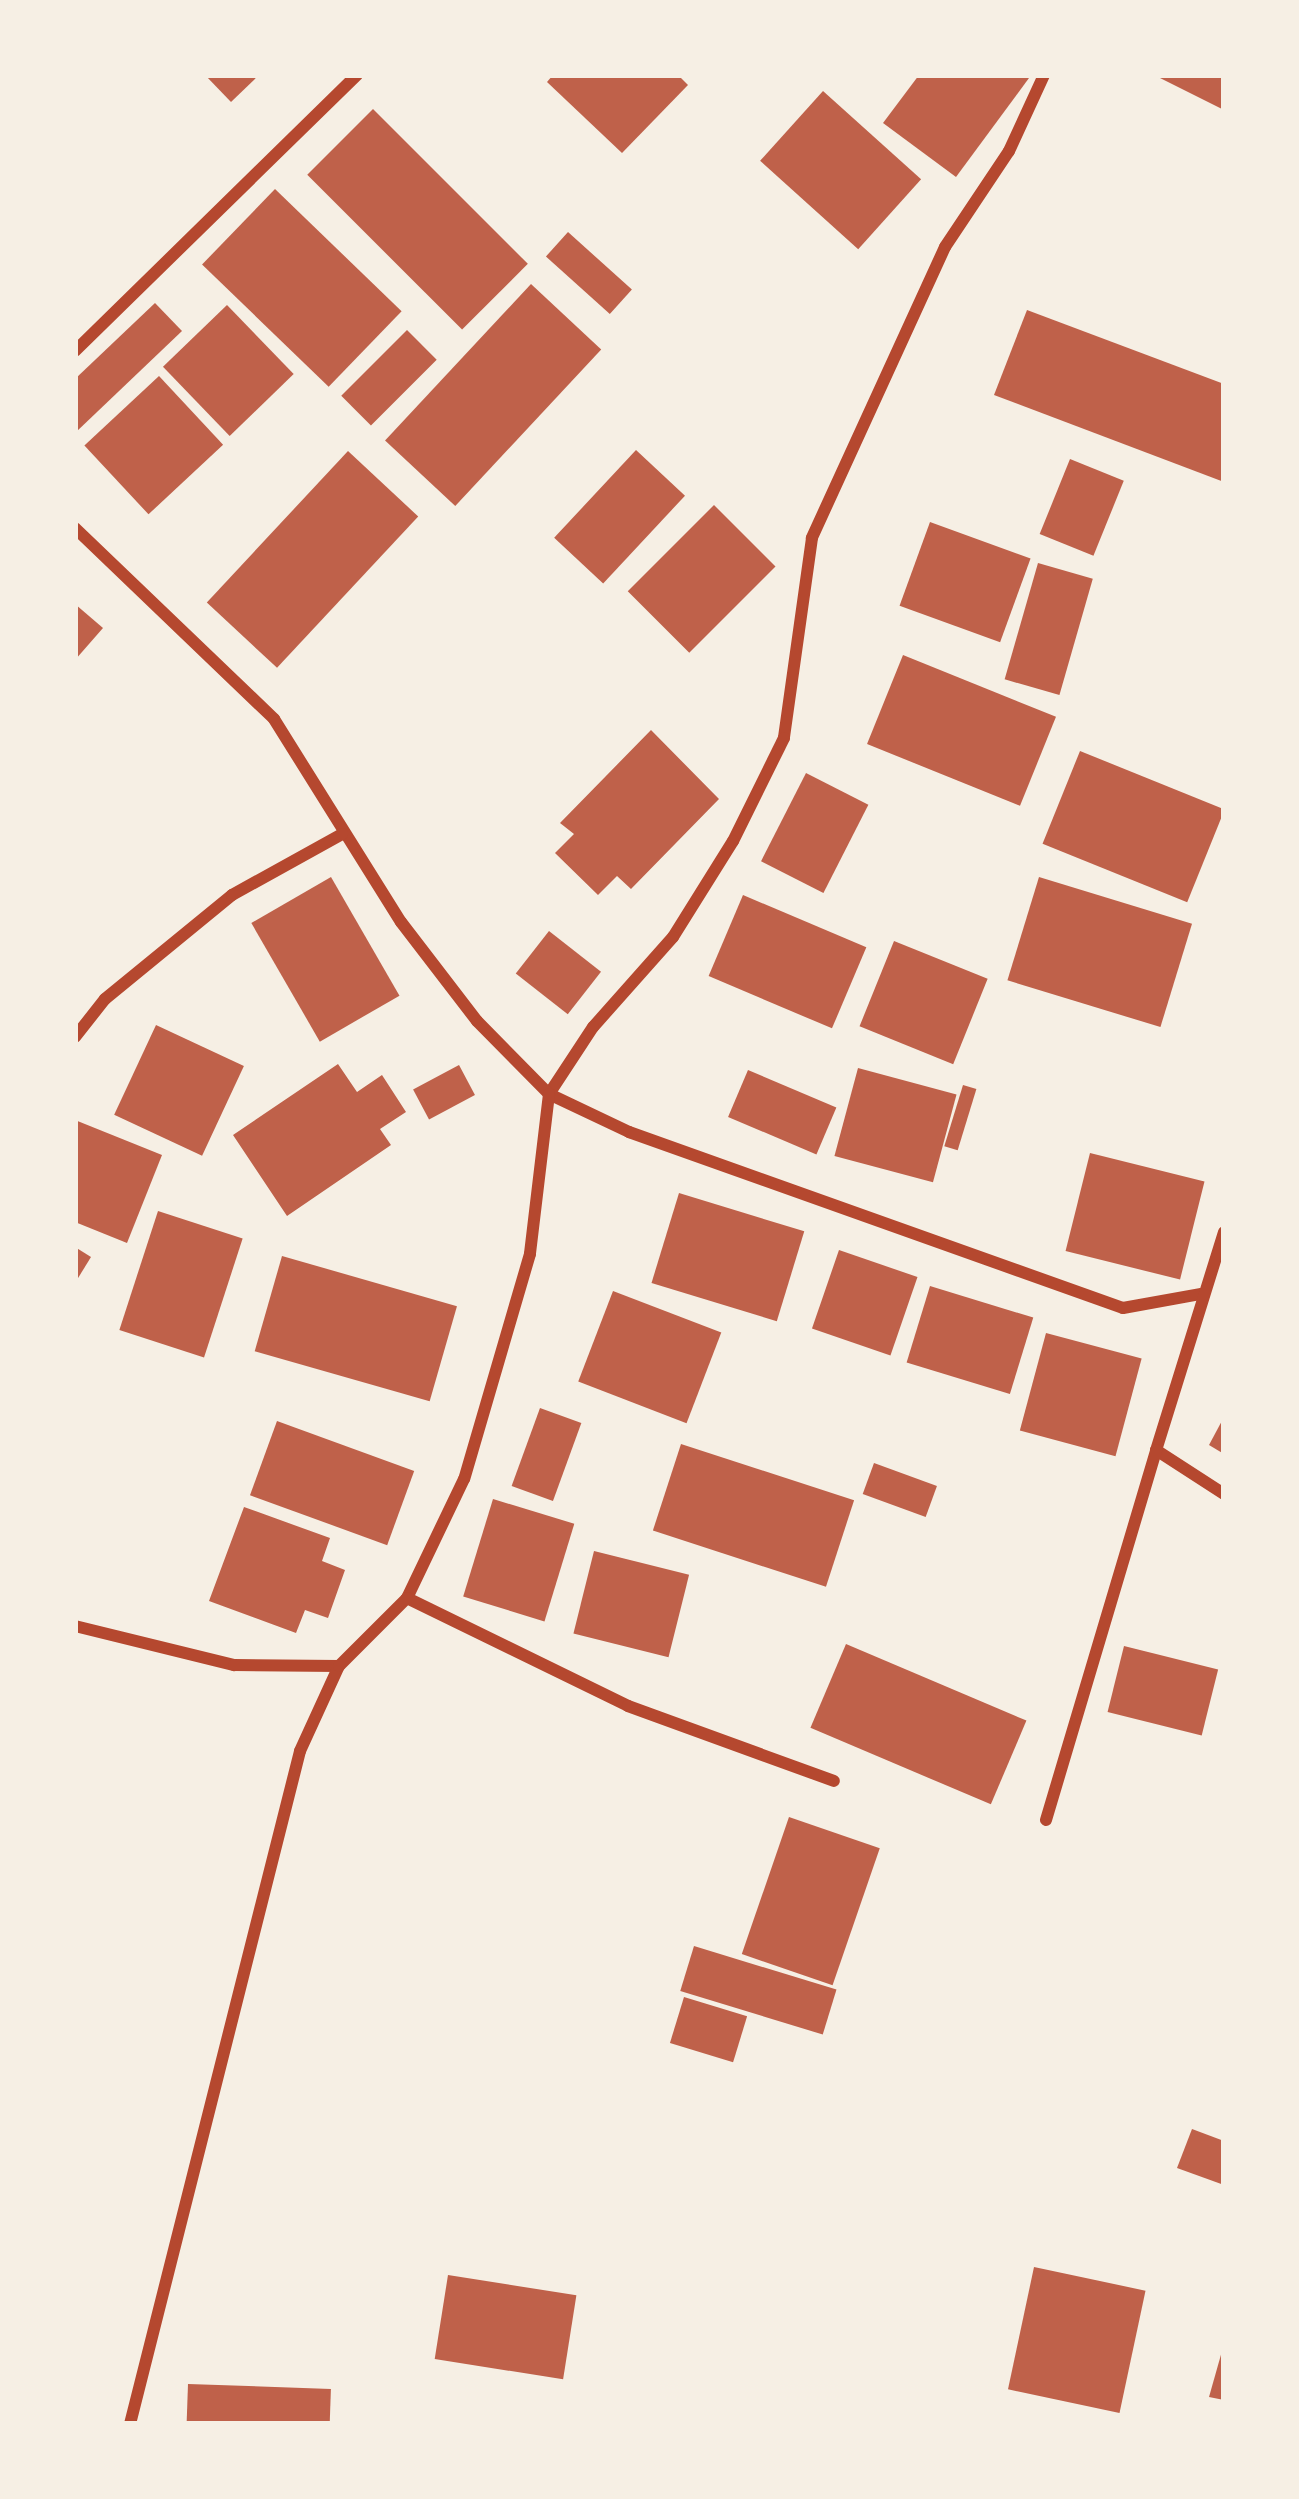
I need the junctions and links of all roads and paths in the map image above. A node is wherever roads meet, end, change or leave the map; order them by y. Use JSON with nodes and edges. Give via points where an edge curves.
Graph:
{"nodes":[{"id":1,"x":357,"y":75,"type":"edge"},
{"id":2,"x":1043,"y":75,"type":"edge"},
{"id":3,"x":75,"y":351,"type":"edge"},
{"id":4,"x":75,"y":528,"type":"edge"},
{"id":5,"x":342,"y":834,"type":"junction"},
{"id":6,"x":75,"y":1036,"type":"edge"},
{"id":7,"x":550,"y":1094,"type":"junction"},
{"id":8,"x":1224,"y":1232,"type":"edge"},
{"id":9,"x":1200,"y":1294,"type":"junction"},
{"id":10,"x":1156,"y":1450,"type":"junction"},
{"id":11,"x":1224,"y":1495,"type":"edge"},
{"id":12,"x":407,"y":1598,"type":"junction"},
{"id":13,"x":75,"y":1626,"type":"edge"},
{"id":14,"x":339,"y":1666,"type":"junction"},
{"id":15,"x":833,"y":1781,"type":"dead end"},
{"id":16,"x":1046,"y":1820,"type":"dead end"},
{"id":17,"x":130,"y":2424,"type":"edge"}],
"edges":[{"from":1,"to":3,"type":"street"},
{"from":2,"to":7,"type":"street","via":[[1010,151],[945,248],[812,538],[784,738],[674,937],[592,1027]]},
{"from":4,"to":5,"type":"street","via":[[274,718]]},
{"from":5,"to":6,"type":"street","via":[[232,895],[105,999]]},
{"from":5,"to":7,"type":"street","via":[[477,1021]]},
{"from":7,"to":9,"type":"street","via":[[628,1132],[1123,1308]]},
{"from":7,"to":12,"type":"street","via":[[530,1254],[464,1479]]},
{"from":8,"to":9,"type":"street"},
{"from":9,"to":10,"type":"street"},
{"from":10,"to":11,"type":"street"},
{"from":10,"to":16,"type":"street"},
{"from":12,"to":14,"type":"street"},
{"from":12,"to":15,"type":"street","via":[[628,1706]]},
{"from":13,"to":14,"type":"street","via":[[234,1665]]},
{"from":14,"to":17,"type":"street","via":[[300,1751]]}]}
